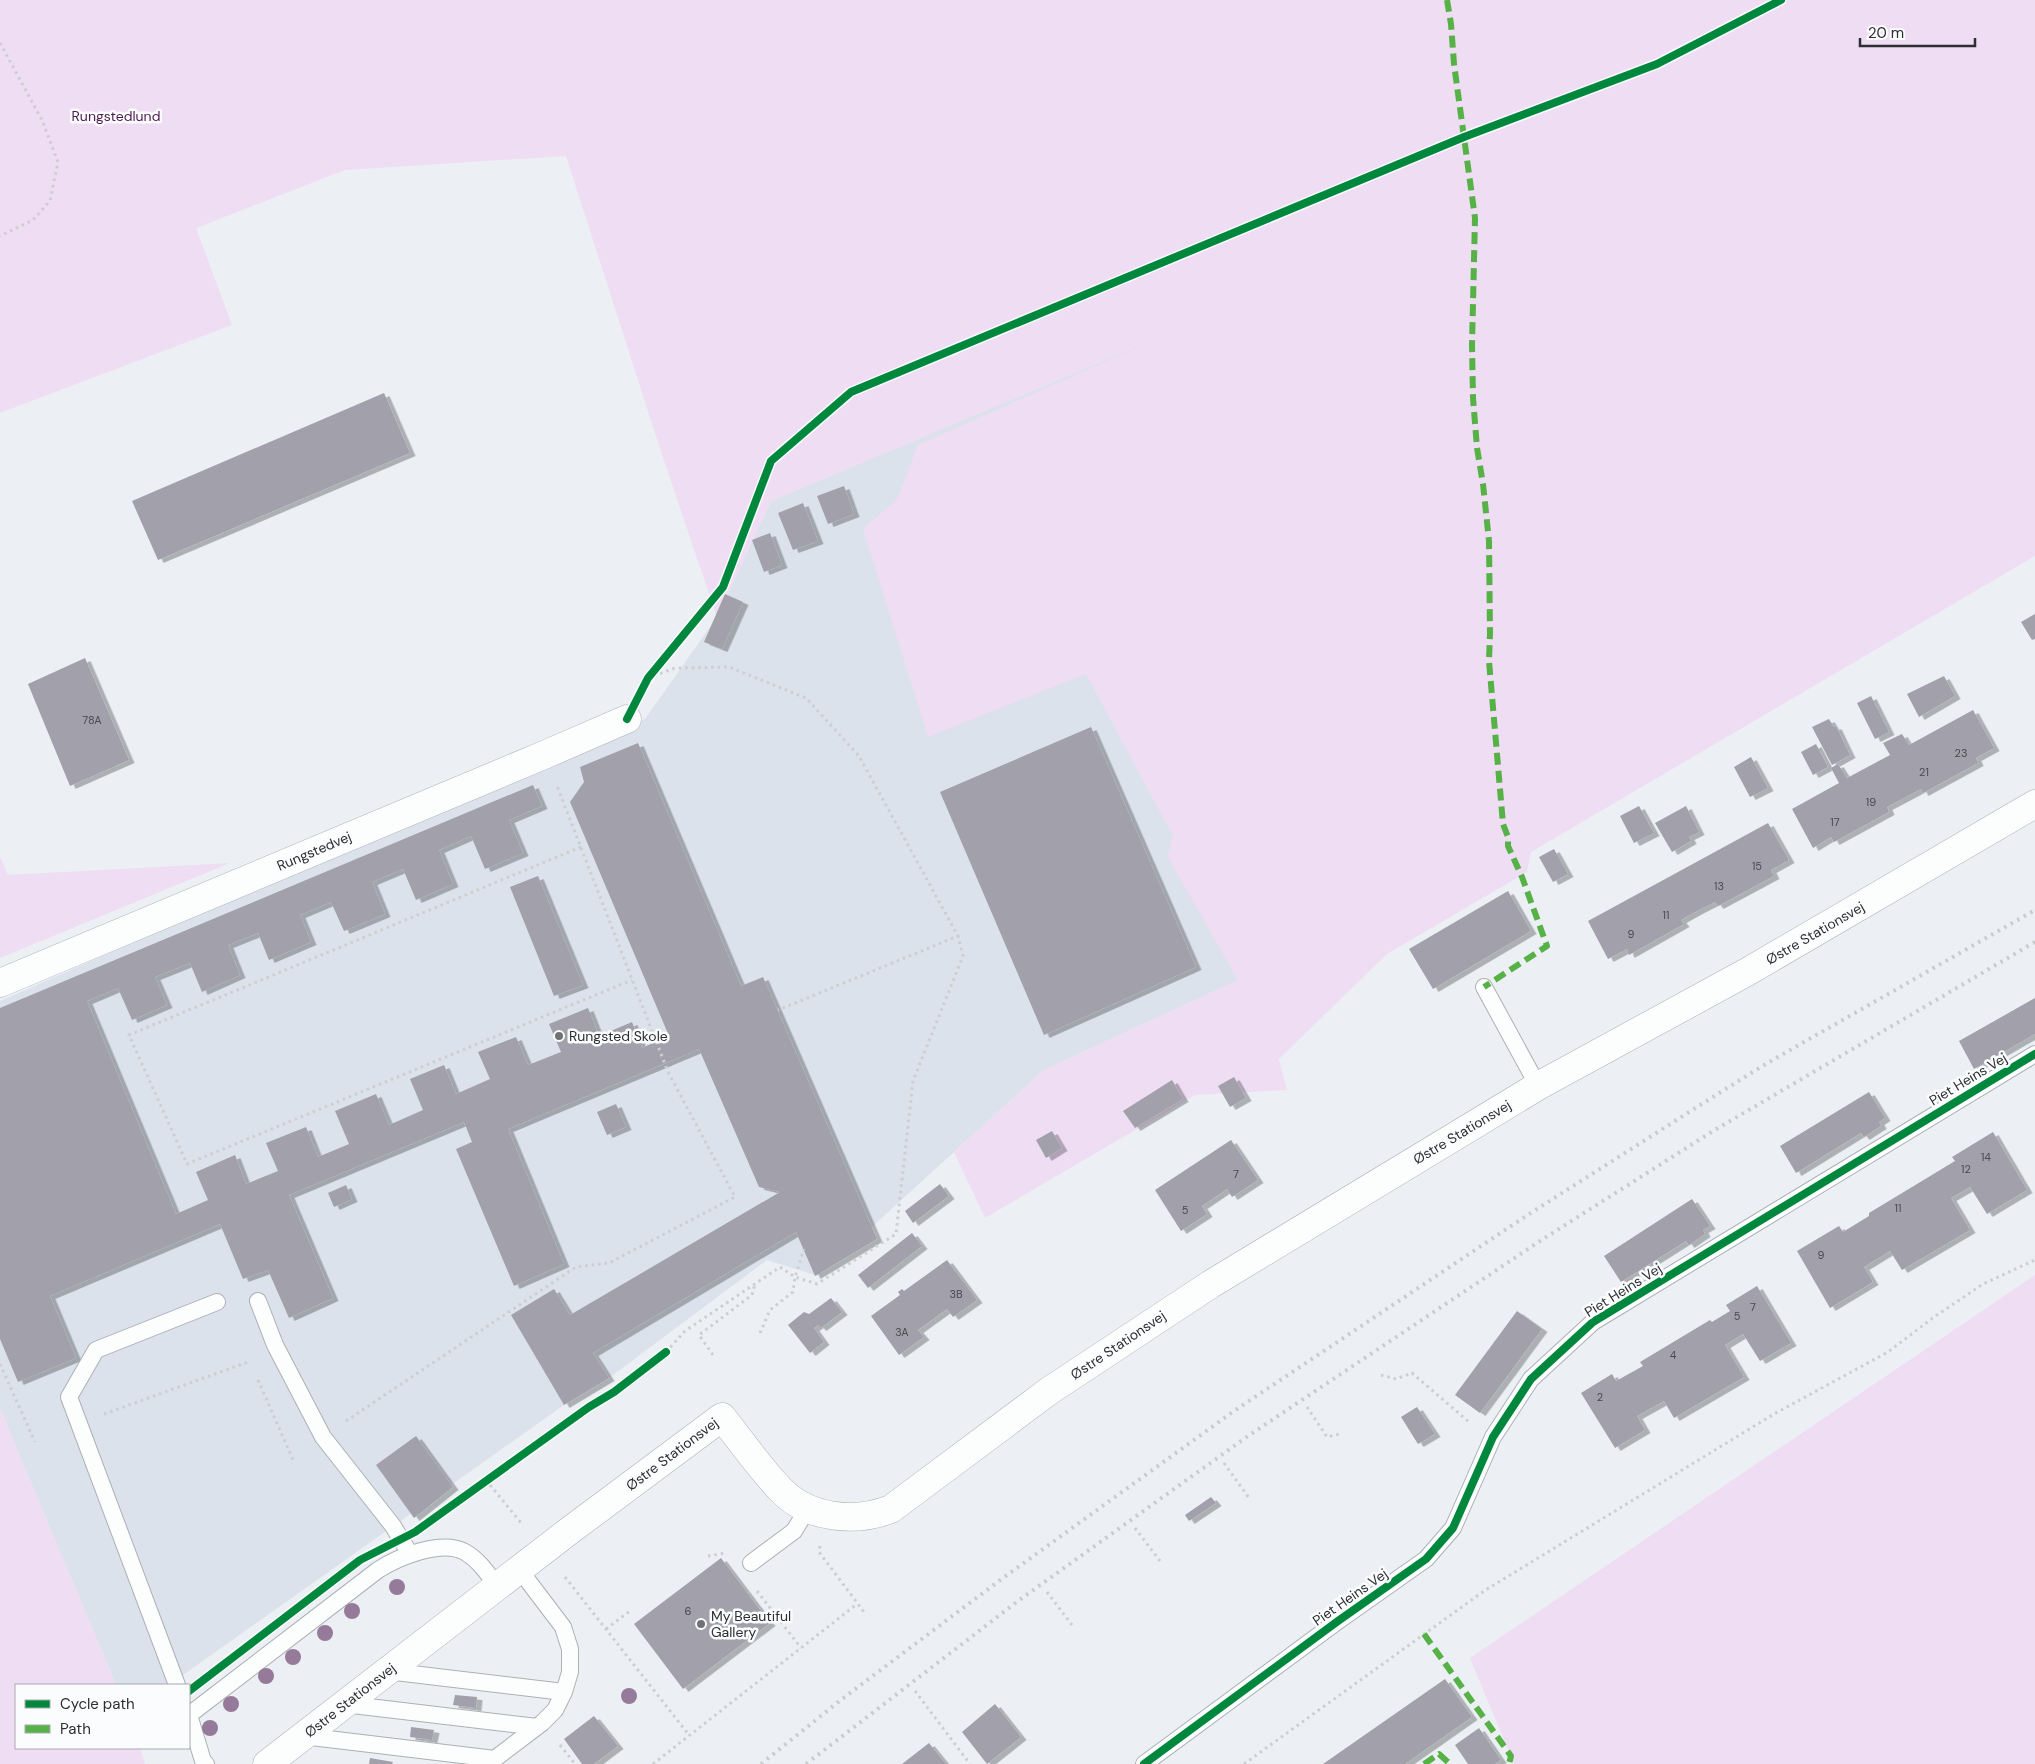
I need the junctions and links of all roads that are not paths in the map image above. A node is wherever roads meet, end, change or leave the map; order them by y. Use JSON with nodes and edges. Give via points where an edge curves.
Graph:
{"nodes":[{"id":1,"x":627,"y":719,"type":"dead end"},
{"id":2,"x":2035,"y":804,"type":"edge"},
{"id":3,"x":0,"y":983,"type":"edge"},
{"id":4,"x":1484,"y":987,"type":"dead end"},
{"id":5,"x":2035,"y":1054,"type":"edge"},
{"id":6,"x":1538,"y":1086,"type":"junction"},
{"id":7,"x":258,"y":1301,"type":"dead end"},
{"id":8,"x":217,"y":1302,"type":"dead end"},
{"id":9,"x":818,"y":1512,"type":"junction"},
{"id":10,"x":410,"y":1554,"type":"junction"},
{"id":11,"x":751,"y":1563,"type":"dead end"},
{"id":12,"x":519,"y":1569,"type":"junction"},
{"id":13,"x":497,"y":1586,"type":"junction"},
{"id":14,"x":387,"y":1671,"type":"junction"},
{"id":15,"x":178,"y":1684,"type":"edge"},
{"id":16,"x":564,"y":1692,"type":"junction"},
{"id":17,"x":344,"y":1704,"type":"junction"},
{"id":18,"x":190,"y":1714,"type":"edge"},
{"id":19,"x":190,"y":1718,"type":"edge"},
{"id":20,"x":537,"y":1727,"type":"junction"},
{"id":21,"x":303,"y":1736,"type":"junction"},
{"id":22,"x":491,"y":1761,"type":"edge"},
{"id":23,"x":206,"y":1764,"type":"edge"},
{"id":24,"x":267,"y":1764,"type":"edge"},
{"id":25,"x":1144,"y":1764,"type":"edge"}],
"edges":[{"from":1,"to":3,"type":"street","name":"Rungstedvej"},
{"from":2,"to":6,"type":"street","name":"Østre Stationsvej","via":[[1747,972]]},
{"from":4,"to":6,"type":"lane"},
{"from":5,"to":25,"type":"lane","name":"Piet Heins Vej","via":[[1593,1322],[1531,1379],[1493,1437],[1453,1528],[1426,1559]]},
{"from":6,"to":9,"type":"street","name":"Østre Stationsvej","via":[[1210,1284],[1049,1392],[891,1509],[859,1517]]},
{"from":7,"to":10,"type":"lane","via":[[277,1350],[323,1436],[393,1526]]},
{"from":8,"to":15,"type":"lane","via":[[96,1350],[69,1397]]},
{"from":9,"to":11,"type":"lane"},
{"from":9,"to":12,"type":"street","name":"Østre Stationsvej","via":[[780,1490],[722,1417]]},
{"from":10,"to":13,"type":"lane","via":[[447,1548],[464,1551],[480,1564]]},
{"from":10,"to":18,"type":"lane","via":[[378,1570]]},
{"from":12,"to":13,"type":"street","name":"Østre Stationsvej"},
{"from":12,"to":16,"type":"lane","via":[[563,1627],[570,1649],[570,1672]]},
{"from":13,"to":14,"type":"street","name":"Østre Stationsvej"},
{"from":14,"to":16,"type":"lane"},
{"from":14,"to":17,"type":"street","name":"Østre Stationsvej"},
{"from":16,"to":20,"type":"lane","via":[[555,1710]]},
{"from":17,"to":20,"type":"lane"},
{"from":17,"to":21,"type":"street","name":"Østre Stationsvej"},
{"from":19,"to":23,"type":"lane"},
{"from":20,"to":22,"type":"lane"},
{"from":21,"to":22,"type":"lane"},
{"from":21,"to":24,"type":"street","name":"Østre Stationsvej"}]}
